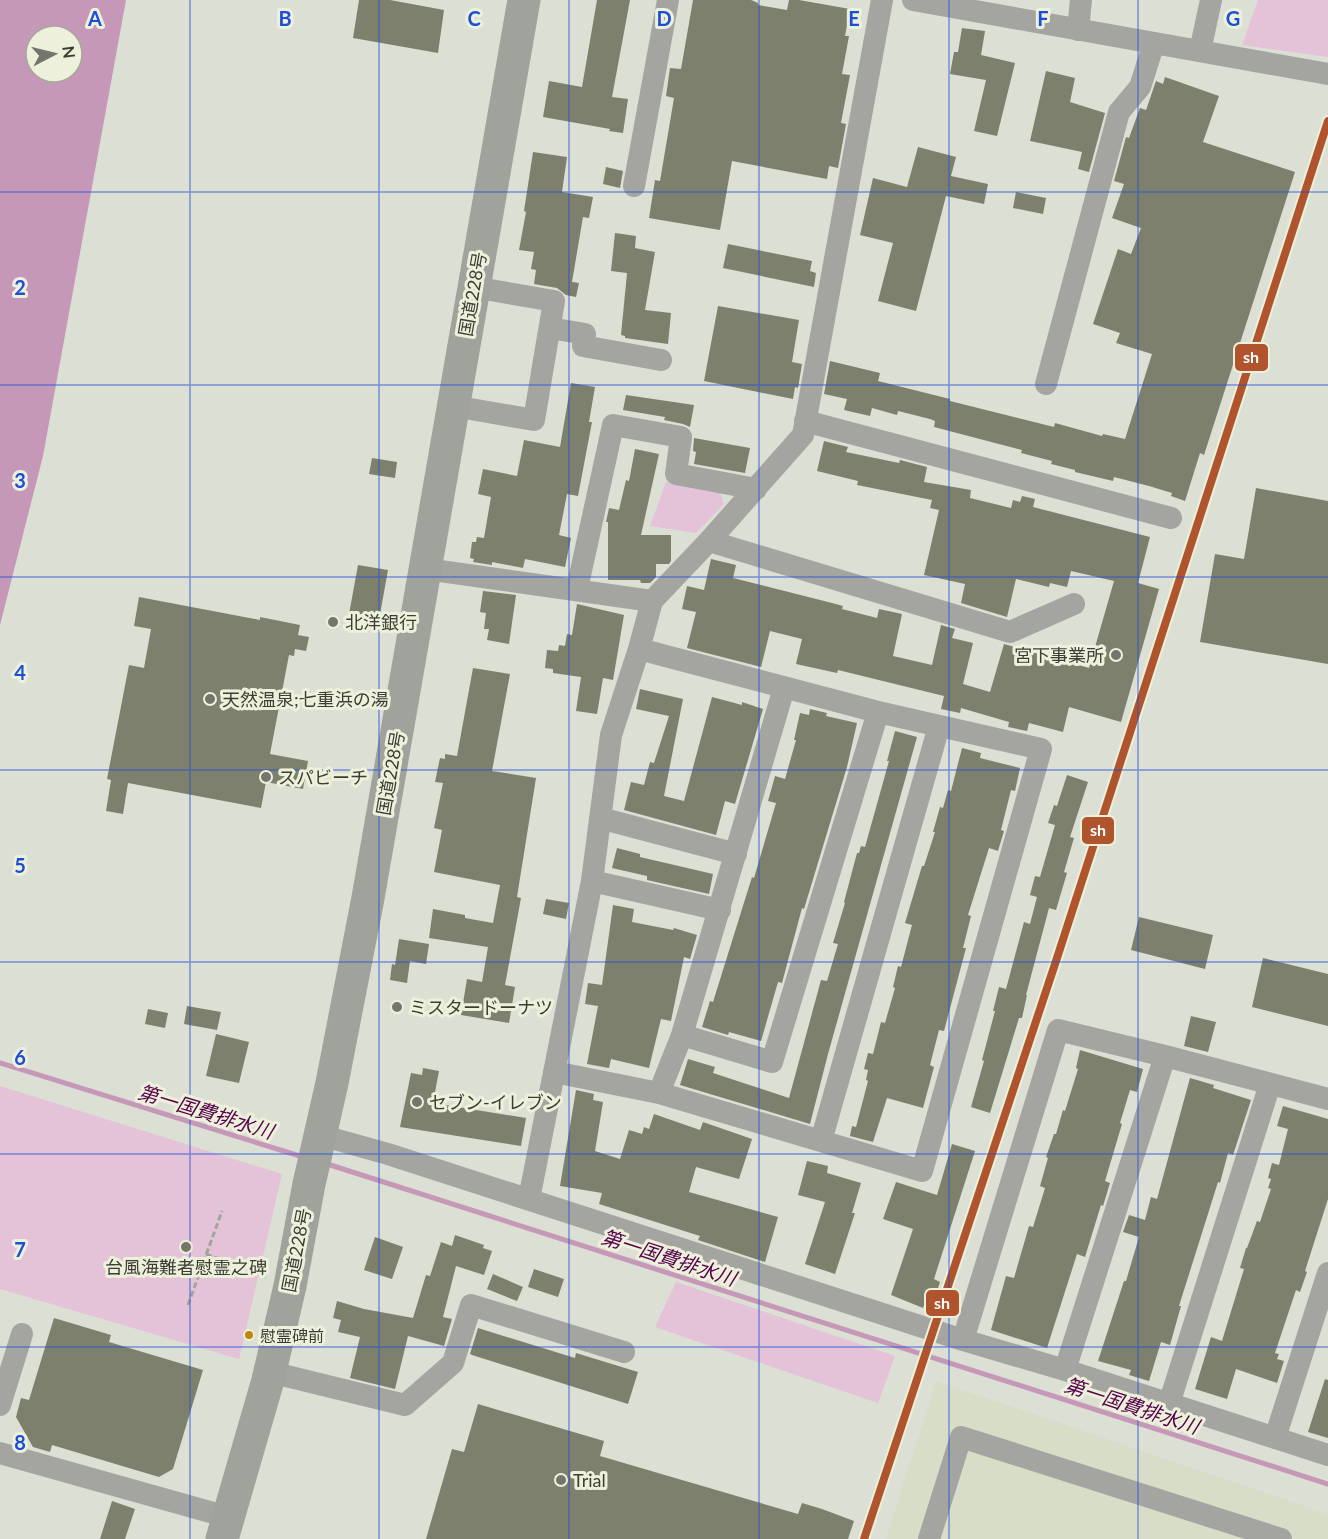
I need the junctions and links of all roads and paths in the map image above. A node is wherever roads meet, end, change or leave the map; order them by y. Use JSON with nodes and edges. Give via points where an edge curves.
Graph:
{"nodes":[{"id":1,"x":524,"y":0,"type":"edge"},
{"id":2,"x":668,"y":0,"type":"edge"},
{"id":3,"x":882,"y":0,"type":"edge"},
{"id":4,"x":913,"y":0,"type":"edge"},
{"id":5,"x":1082,"y":0,"type":"edge"},
{"id":6,"x":1211,"y":0,"type":"edge"},
{"id":7,"x":1078,"y":30,"type":"junction"},
{"id":8,"x":1154,"y":43,"type":"junction"},
{"id":9,"x":1200,"y":51,"type":"junction"},
{"id":10,"x":1328,"y":74,"type":"edge"},
{"id":11,"x":634,"y":186,"type":"dead end"},
{"id":12,"x":473,"y":287,"type":"junction"},
{"id":13,"x":550,"y":328,"type":"junction"},
{"id":14,"x":661,"y":360,"type":"dead end"},
{"id":15,"x":1046,"y":384,"type":"dead end"},
{"id":16,"x":453,"y":406,"type":"junction"},
{"id":17,"x":806,"y":421,"type":"junction"},
{"id":18,"x":756,"y":489,"type":"junction"},
{"id":19,"x":1171,"y":518,"type":"dead end"},
{"id":20,"x":709,"y":541,"type":"junction"},
{"id":21,"x":426,"y":568,"type":"junction"},
{"id":22,"x":577,"y":589,"type":"junction"},
{"id":23,"x":652,"y":601,"type":"junction"},
{"id":24,"x":1074,"y":604,"type":"dead end"},
{"id":25,"x":639,"y":650,"type":"junction"},
{"id":26,"x":784,"y":688,"type":"junction"},
{"id":27,"x":878,"y":712,"type":"junction"},
{"id":28,"x":939,"y":726,"type":"junction"},
{"id":29,"x":600,"y":818,"type":"junction"},
{"id":30,"x":736,"y":854,"type":"junction"},
{"id":31,"x":592,"y":881,"type":"junction"},
{"id":32,"x":720,"y":910,"type":"junction"},
{"id":33,"x":682,"y":1035,"type":"junction"},
{"id":34,"x":1165,"y":1056,"type":"junction"},
{"id":35,"x":554,"y":1072,"type":"junction"},
{"id":36,"x":1270,"y":1084,"type":"junction"},
{"id":37,"x":658,"y":1093,"type":"junction"},
{"id":38,"x":1328,"y":1099,"type":"edge"},
{"id":39,"x":319,"y":1141,"type":"junction"},
{"id":40,"x":820,"y":1141,"type":"junction"},
{"id":41,"x":529,"y":1199,"type":"junction"},
{"id":42,"x":222,"y":1211,"type":"dead end"},
{"id":43,"x":206,"y":1254,"type":"junction"},
{"id":44,"x":1328,"y":1273,"type":"edge"},
{"id":45,"x":290,"y":1286,"type":"junction"},
{"id":46,"x":188,"y":1305,"type":"dead end"},
{"id":47,"x":22,"y":1334,"type":"dead end"},
{"id":48,"x":963,"y":1340,"type":"junction"},
{"id":49,"x":624,"y":1352,"type":"dead end"},
{"id":50,"x":1065,"y":1370,"type":"junction"},
{"id":51,"x":270,"y":1372,"type":"junction"},
{"id":52,"x":1169,"y":1404,"type":"junction"},
{"id":53,"x":0,"y":1405,"type":"edge"},
{"id":54,"x":1275,"y":1438,"type":"junction"},
{"id":55,"x":0,"y":1453,"type":"edge"},
{"id":56,"x":1328,"y":1455,"type":"edge"},
{"id":57,"x":225,"y":1528,"type":"edge"},
{"id":58,"x":929,"y":1539,"type":"edge"},
{"id":59,"x":1281,"y":1539,"type":"edge"}],
"edges":[{"from":1,"to":12,"type":"highway","name":"国道228号"},
{"from":2,"to":11,"type":"street"},
{"from":3,"to":17,"type":"street"},
{"from":4,"to":7,"type":"street"},
{"from":5,"to":7,"type":"street"},
{"from":6,"to":9,"type":"street"},
{"from":7,"to":8,"type":"street"},
{"from":8,"to":9,"type":"street"},
{"from":8,"to":15,"type":"street","via":[[1140,87],[1119,112]]},
{"from":9,"to":10,"type":"street"},
{"from":12,"to":13,"type":"street","via":[[554,301]]},
{"from":12,"to":16,"type":"highway","name":"国道228号"},
{"from":13,"to":14,"type":"street","via":[[585,334],[583,346]]},
{"from":13,"to":16,"type":"street","via":[[534,420]]},
{"from":16,"to":21,"type":"highway","name":"国道228号"},
{"from":17,"to":18,"type":"street","via":[[803,435]]},
{"from":17,"to":19,"type":"street"},
{"from":18,"to":20,"type":"street"},
{"from":18,"to":22,"type":"street","via":[[676,474],[681,438],[613,425]]},
{"from":20,"to":23,"type":"street"},
{"from":20,"to":24,"type":"street","via":[[1010,632]]},
{"from":21,"to":22,"type":"street"},
{"from":21,"to":39,"type":"highway","name":"国道228号","via":[[368,898]]},
{"from":22,"to":23,"type":"street"},
{"from":23,"to":25,"type":"street"},
{"from":25,"to":26,"type":"street"},
{"from":25,"to":29,"type":"street","via":[[611,735]]},
{"from":26,"to":27,"type":"street"},
{"from":26,"to":30,"type":"street"},
{"from":27,"to":28,"type":"street"},
{"from":27,"to":33,"type":"street","via":[[772,1062]]},
{"from":28,"to":40,"type":"street"},
{"from":28,"to":40,"type":"street","via":[[1041,749],[926,1159],[922,1171]]},
{"from":29,"to":30,"type":"street"},
{"from":29,"to":31,"type":"street"},
{"from":30,"to":32,"type":"street"},
{"from":31,"to":32,"type":"street"},
{"from":31,"to":35,"type":"street"},
{"from":32,"to":33,"type":"street"},
{"from":33,"to":37,"type":"street"},
{"from":34,"to":36,"type":"street"},
{"from":34,"to":48,"type":"street","via":[[1058,1030]]},
{"from":34,"to":50,"type":"street"},
{"from":35,"to":37,"type":"street"},
{"from":35,"to":41,"type":"street"},
{"from":36,"to":38,"type":"street"},
{"from":36,"to":52,"type":"street"},
{"from":37,"to":40,"type":"street"},
{"from":39,"to":41,"type":"street","via":[[388,1154]]},
{"from":39,"to":45,"type":"highway","name":"国道228号"},
{"from":41,"to":48,"type":"street"},
{"from":42,"to":43,"type":"path"},
{"from":43,"to":45,"type":"path"},
{"from":43,"to":46,"type":"path"},
{"from":44,"to":54,"type":"street"},
{"from":45,"to":51,"type":"highway","name":"国道228号"},
{"from":47,"to":53,"type":"street"},
{"from":48,"to":50,"type":"street"},
{"from":49,"to":51,"type":"street","via":[[471,1305],[453,1363],[405,1405]]},
{"from":50,"to":52,"type":"street"},
{"from":51,"to":57,"type":"highway","name":"国道228号"},
{"from":52,"to":54,"type":"street"},
{"from":54,"to":56,"type":"street"},
{"from":55,"to":57,"type":"street"},
{"from":58,"to":59,"type":"street","via":[[962,1437]]}]}
